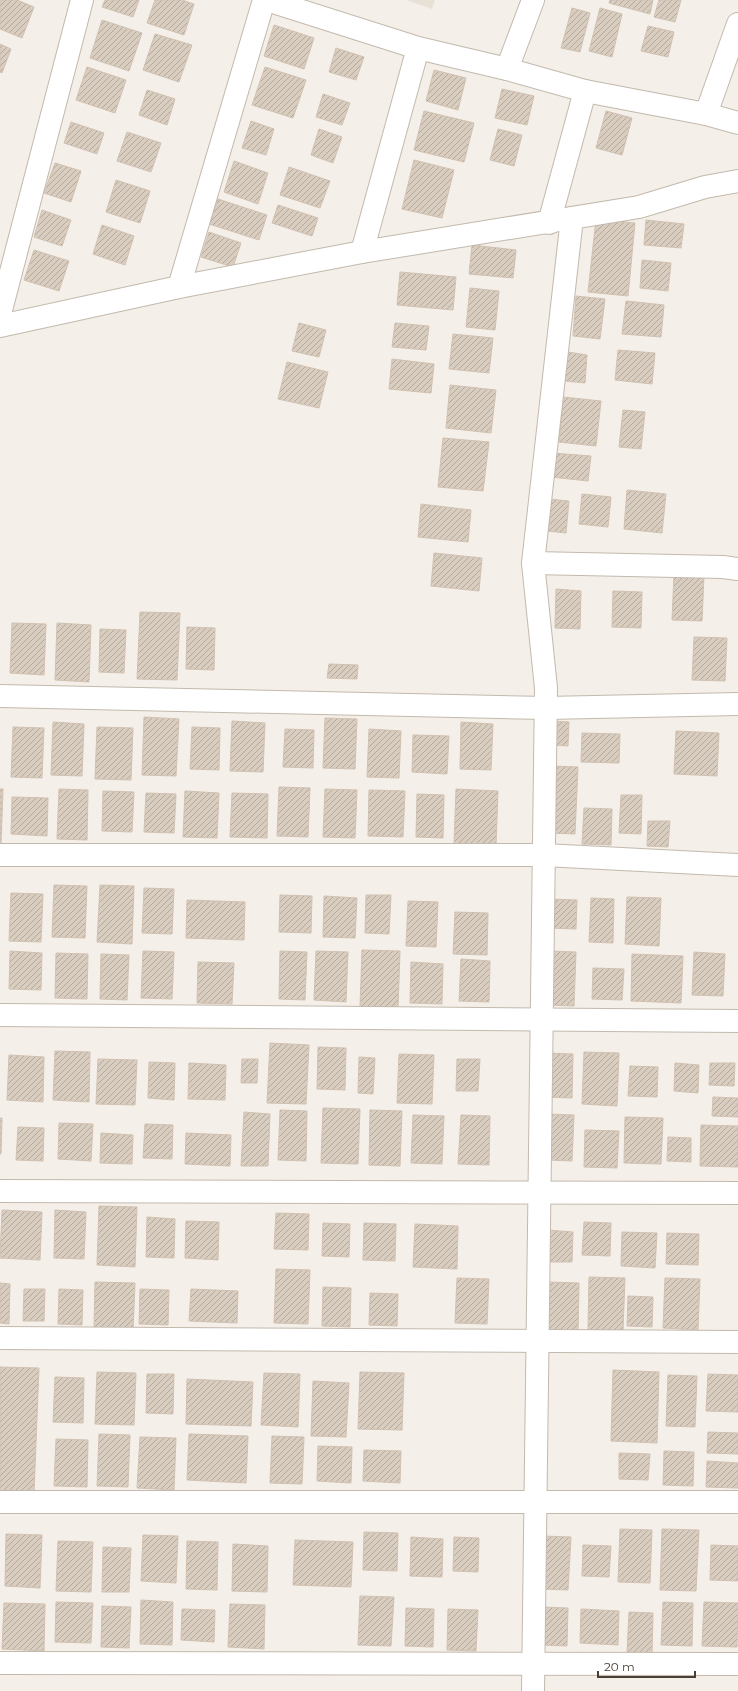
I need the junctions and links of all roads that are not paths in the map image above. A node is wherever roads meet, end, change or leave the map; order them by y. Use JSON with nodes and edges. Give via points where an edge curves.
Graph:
{"nodes":[{"id":1,"x":82,"y":0,"type":"edge"},
{"id":2,"x":264,"y":0,"type":"edge"},
{"id":3,"x":267,"y":0,"type":"edge"},
{"id":4,"x":533,"y":0,"type":"edge"},
{"id":5,"x":738,"y":24,"type":"edge"},
{"id":6,"x":418,"y":48,"type":"junction"},
{"id":7,"x":507,"y":69,"type":"junction"},
{"id":8,"x":585,"y":91,"type":"junction"},
{"id":9,"x":706,"y":114,"type":"junction"},
{"id":10,"x":738,"y":123,"type":"edge"},
{"id":11,"x":738,"y":181,"type":"edge"},
{"id":12,"x":572,"y":218,"type":"junction"},
{"id":13,"x":549,"y":223,"type":"junction"},
{"id":14,"x":362,"y":252,"type":"junction"},
{"id":15,"x":179,"y":287,"type":"junction"},
{"id":16,"x":0,"y":314,"type":"edge"},
{"id":17,"x":0,"y":326,"type":"edge"},
{"id":18,"x":533,"y":562,"type":"junction"},
{"id":19,"x":738,"y":569,"type":"edge"},
{"id":20,"x":0,"y":696,"type":"edge"},
{"id":21,"x":738,"y":704,"type":"edge"},
{"id":22,"x":546,"y":708,"type":"junction"},
{"id":23,"x":0,"y":855,"type":"edge"},
{"id":24,"x":544,"y":855,"type":"junction"},
{"id":25,"x":738,"y":865,"type":"edge"},
{"id":26,"x":0,"y":1015,"type":"edge"},
{"id":27,"x":542,"y":1020,"type":"junction"},
{"id":28,"x":738,"y":1022,"type":"edge"},
{"id":29,"x":0,"y":1191,"type":"edge"},
{"id":30,"x":539,"y":1193,"type":"junction"},
{"id":31,"x":738,"y":1193,"type":"edge"},
{"id":32,"x":0,"y":1338,"type":"edge"},
{"id":33,"x":538,"y":1341,"type":"junction"},
{"id":34,"x":738,"y":1342,"type":"edge"},
{"id":35,"x":0,"y":1502,"type":"edge"},
{"id":36,"x":535,"y":1502,"type":"junction"},
{"id":37,"x":738,"y":1502,"type":"edge"},
{"id":38,"x":0,"y":1663,"type":"edge"},
{"id":39,"x":533,"y":1664,"type":"junction"},
{"id":40,"x":738,"y":1664,"type":"edge"},
{"id":41,"x":533,"y":1691,"type":"edge"}],
"edges":[{"from":1,"to":16,"type":"street"},
{"from":2,"to":15,"type":"street"},
{"from":3,"to":6,"type":"street"},
{"from":4,"to":7,"type":"street"},
{"from":5,"to":9,"type":"street"},
{"from":6,"to":7,"type":"street"},
{"from":6,"to":14,"type":"street"},
{"from":7,"to":8,"type":"street"},
{"from":8,"to":9,"type":"street"},
{"from":8,"to":13,"type":"street"},
{"from":9,"to":10,"type":"street"},
{"from":11,"to":12,"type":"street","via":[[705,187],[639,207]]},
{"from":12,"to":13,"type":"street"},
{"from":12,"to":18,"type":"street"},
{"from":13,"to":14,"type":"street"},
{"from":14,"to":15,"type":"street"},
{"from":15,"to":17,"type":"street"},
{"from":18,"to":19,"type":"street"},
{"from":18,"to":22,"type":"street"},
{"from":20,"to":22,"type":"street"},
{"from":21,"to":22,"type":"street"},
{"from":22,"to":24,"type":"street"},
{"from":23,"to":24,"type":"street"},
{"from":24,"to":25,"type":"street"},
{"from":24,"to":27,"type":"street"},
{"from":26,"to":27,"type":"street"},
{"from":27,"to":28,"type":"street"},
{"from":27,"to":30,"type":"street"},
{"from":29,"to":30,"type":"street"},
{"from":30,"to":31,"type":"street"},
{"from":30,"to":33,"type":"street"},
{"from":32,"to":33,"type":"street"},
{"from":33,"to":34,"type":"street"},
{"from":33,"to":36,"type":"street"},
{"from":35,"to":36,"type":"street"},
{"from":36,"to":37,"type":"street"},
{"from":36,"to":39,"type":"street"},
{"from":38,"to":39,"type":"street"},
{"from":39,"to":40,"type":"street"},
{"from":39,"to":41,"type":"street"}]}
